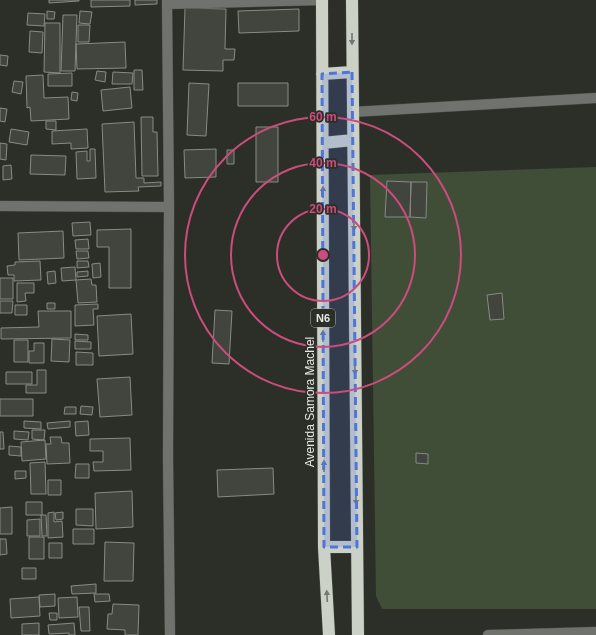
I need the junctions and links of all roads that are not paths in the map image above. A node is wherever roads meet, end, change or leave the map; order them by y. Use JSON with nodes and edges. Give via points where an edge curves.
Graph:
{"nodes":[{"id":1,"x":322,"y":0,"type":"edge"},
{"id":2,"x":352,"y":0,"type":"edge"},
{"id":3,"x":167,"y":2,"type":"edge"},
{"id":4,"x":352,"y":72,"type":"junction"},
{"id":5,"x":322,"y":74,"type":"junction"},
{"id":6,"x":596,"y":98,"type":"edge"},
{"id":7,"x":352,"y":112,"type":"junction"},
{"id":8,"x":353,"y":140,"type":"junction"},
{"id":9,"x":322,"y":143,"type":"junction"},
{"id":10,"x":0,"y":206,"type":"edge"},
{"id":11,"x":169,"y":207,"type":"junction"},
{"id":12,"x":324,"y":547,"type":"junction"},
{"id":13,"x":357,"y":547,"type":"junction"},
{"id":14,"x":596,"y":632,"type":"edge"},
{"id":15,"x":170,"y":635,"type":"edge"},
{"id":16,"x":329,"y":635,"type":"edge"},
{"id":17,"x":358,"y":635,"type":"edge"},
{"id":18,"x":488,"y":635,"type":"edge"},
{"id":19,"x":506,"y":635,"type":"edge"}],
"edges":[{"from":1,"to":3,"type":"street"},
{"from":1,"to":5,"type":"highway","name":"Avenida Samora Machel","number":"N6"},
{"from":2,"to":4,"type":"highway","one_way":true},
{"from":3,"to":11,"type":"street"},
{"from":4,"to":5,"type":"highway"},
{"from":4,"to":7,"type":"highway"},
{"from":5,"to":9,"type":"highway","name":"Avenida Samora Machel","number":"N6"},
{"from":6,"to":7,"type":"street"},
{"from":7,"to":8,"type":"highway"},
{"from":8,"to":9,"type":"highway"},
{"from":8,"to":13,"type":"highway","one_way":true},
{"from":12,"to":9,"type":"highway","name":"Avenida Samora Machel","number":"N6","one_way":true},
{"from":10,"to":11,"type":"street"},
{"from":11,"to":15,"type":"street"},
{"from":12,"to":13,"type":"highway"},
{"from":16,"to":12,"type":"highway","name":"Avenida Samora Machel","number":"N6","one_way":true},
{"from":13,"to":17,"type":"highway"},
{"from":14,"to":19,"type":"street"},
{"from":18,"to":19,"type":"street"}]}
